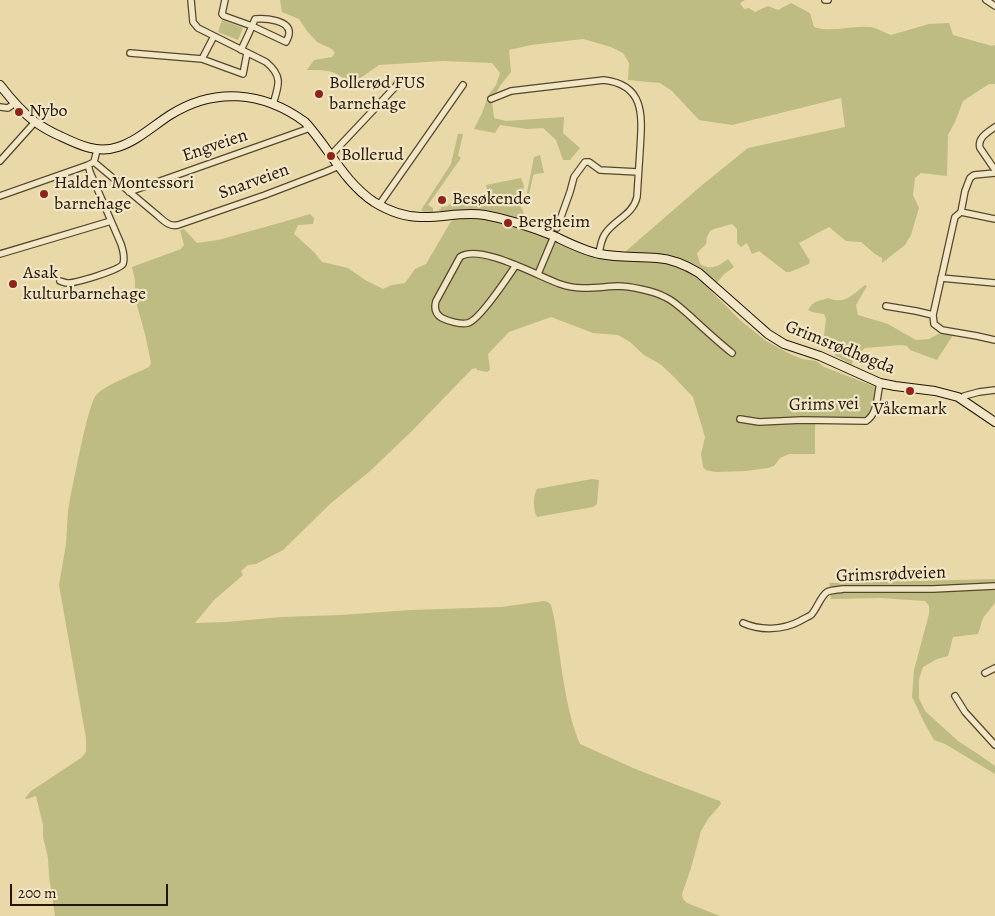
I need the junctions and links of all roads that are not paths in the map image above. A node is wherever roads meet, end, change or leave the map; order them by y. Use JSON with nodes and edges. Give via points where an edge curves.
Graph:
{"nodes":[{"id":1,"x":191,"y":0,"type":"edge"},
{"id":2,"x":225,"y":0,"type":"edge"},
{"id":3,"x":986,"y":0,"type":"edge"},
{"id":4,"x":995,"y":6,"type":"edge"},
{"id":5,"x":252,"y":26,"type":"junction"},
{"id":6,"x":214,"y":36,"type":"junction"},
{"id":7,"x":244,"y":51,"type":"junction"},
{"id":8,"x":130,"y":53,"type":"dead end"},
{"id":9,"x":202,"y":59,"type":"junction"},
{"id":10,"x":400,"y":79,"type":"dead end"},
{"id":11,"x":0,"y":85,"type":"edge"},
{"id":12,"x":463,"y":85,"type":"dead end"},
{"id":13,"x":491,"y":99,"type":"dead end"},
{"id":14,"x":15,"y":103,"type":"junction"},
{"id":15,"x":272,"y":104,"type":"junction"},
{"id":16,"x":0,"y":107,"type":"edge"},
{"id":17,"x":35,"y":122,"type":"junction"},
{"id":18,"x":995,"y":127,"type":"edge"},
{"id":19,"x":310,"y":128,"type":"junction"},
{"id":20,"x":97,"y":150,"type":"junction"},
{"id":21,"x":331,"y":155,"type":"junction"},
{"id":22,"x":0,"y":161,"type":"edge"},
{"id":23,"x":91,"y":163,"type":"junction"},
{"id":24,"x":339,"y":166,"type":"junction"},
{"id":25,"x":995,"y":171,"type":"edge"},
{"id":26,"x":638,"y":172,"type":"junction"},
{"id":27,"x":129,"y":192,"type":"junction"},
{"id":28,"x":0,"y":196,"type":"edge"},
{"id":29,"x":379,"y":205,"type":"junction"},
{"id":30,"x":961,"y":212,"type":"junction"},
{"id":31,"x":995,"y":219,"type":"edge"},
{"id":32,"x":111,"y":222,"type":"junction"},
{"id":33,"x":557,"y":228,"type":"dead end"},
{"id":34,"x":554,"y":236,"type":"junction"},
{"id":35,"x":0,"y":254,"type":"edge"},
{"id":36,"x":599,"y":254,"type":"junction"},
{"id":37,"x":516,"y":265,"type":"junction"},
{"id":38,"x":538,"y":274,"type":"junction"},
{"id":39,"x":941,"y":278,"type":"junction"},
{"id":40,"x":60,"y":281,"type":"dead end"},
{"id":41,"x":995,"y":283,"type":"edge"},
{"id":42,"x":886,"y":306,"type":"dead end"},
{"id":43,"x":933,"y":315,"type":"junction"},
{"id":44,"x":995,"y":340,"type":"edge"},
{"id":45,"x":732,"y":353,"type":"dead end"},
{"id":46,"x":880,"y":383,"type":"junction"},
{"id":47,"x":995,"y":390,"type":"edge"},
{"id":48,"x":963,"y":400,"type":"junction"},
{"id":49,"x":740,"y":419,"type":"dead end"},
{"id":50,"x":995,"y":422,"type":"edge"},
{"id":51,"x":995,"y":586,"type":"edge"},
{"id":52,"x":743,"y":623,"type":"dead end"},
{"id":53,"x":995,"y":668,"type":"edge"},
{"id":54,"x":986,"y":673,"type":"dead end"},
{"id":55,"x":955,"y":696,"type":"dead end"},
{"id":56,"x":995,"y":745,"type":"edge"}],
"edges":[{"from":1,"to":6,"type":"street","via":[[193,22]]},
{"from":2,"to":5,"type":"street","via":[[223,15]]},
{"from":3,"to":4,"type":"street"},
{"from":5,"to":5,"type":"street","via":[[255,19],[275,21],[284,24],[290,33],[286,42]]},
{"from":5,"to":7,"type":"street"},
{"from":6,"to":7,"type":"street"},
{"from":6,"to":9,"type":"street"},
{"from":7,"to":9,"type":"street","via":[[242,74]]},
{"from":7,"to":15,"type":"street","via":[[266,62],[277,73],[278,87]]},
{"from":8,"to":9,"type":"street"},
{"from":10,"to":21,"type":"street"},
{"from":11,"to":14,"type":"main road","name":"Grimsrødhøgda"},
{"from":12,"to":29,"type":"street"},
{"from":13,"to":26,"type":"street","via":[[514,91],[598,80],[618,82],[634,95],[641,113]]},
{"from":14,"to":16,"type":"street","via":[[8,108]]},
{"from":14,"to":17,"type":"main road","name":"Grimsrødhøgda"},
{"from":15,"to":19,"type":"main road","name":"Grimsrødhøgda","via":[[295,115]]},
{"from":15,"to":20,"type":"main road","name":"Grimsrødhøgda","via":[[230,96],[200,100],[178,110],[126,144]]},
{"from":17,"to":20,"type":"main road","name":"Grimsrødhøgda","via":[[82,146]]},
{"from":17,"to":22,"type":"street"},
{"from":18,"to":25,"type":"street","via":[[981,138],[979,144]]},
{"from":19,"to":21,"type":"main road","name":"Grimsrødhøgda"},
{"from":19,"to":27,"type":"street","name":"Engveien"},
{"from":20,"to":23,"type":"street"},
{"from":21,"to":24,"type":"main road","name":"Grimsrødhøgda"},
{"from":23,"to":27,"type":"street","name":"Snarveien"},
{"from":23,"to":28,"type":"street"},
{"from":23,"to":32,"type":"street","via":[[92,179]]},
{"from":24,"to":27,"type":"street","name":"Snarveien","via":[[176,226],[167,224]]},
{"from":24,"to":29,"type":"main road","name":"Grimsrødhøgda","via":[[355,186]]},
{"from":25,"to":30,"type":"street","via":[[970,178]]},
{"from":26,"to":33,"type":"street","via":[[600,170],[585,162],[574,177]]},
{"from":26,"to":36,"type":"street","via":[[636,201],[607,231]]},
{"from":29,"to":34,"type":"main road","name":"Grimsrødhøgda","via":[[422,218],[485,215]]},
{"from":30,"to":31,"type":"street"},
{"from":30,"to":39,"type":"street","via":[[955,217]]},
{"from":32,"to":35,"type":"street"},
{"from":32,"to":40,"type":"street","via":[[122,250],[121,266],[86,279],[68,283]]},
{"from":34,"to":36,"type":"main road","name":"Grimsrødhøgda"},
{"from":34,"to":38,"type":"street"},
{"from":36,"to":46,"type":"main road","name":"Grimsrødhøgda","via":[[676,261],[713,284],[776,340]]},
{"from":37,"to":37,"type":"street","via":[[472,322],[464,324],[442,318],[435,312],[436,301],[463,255],[487,256]]},
{"from":37,"to":38,"type":"street"},
{"from":38,"to":45,"type":"street","via":[[572,288],[625,286],[664,296]]},
{"from":39,"to":41,"type":"street"},
{"from":39,"to":43,"type":"street"},
{"from":42,"to":43,"type":"street"},
{"from":43,"to":44,"type":"street","via":[[934,324],[942,330]]},
{"from":46,"to":48,"type":"main road","name":"Grimsrødhøgda","via":[[935,390]]},
{"from":46,"to":49,"type":"street","name":"Grims vei","via":[[874,412],[866,421],[759,422]]},
{"from":47,"to":48,"type":"street","via":[[964,396]]},
{"from":48,"to":50,"type":"main road","name":"Grimsrødhøgda"},
{"from":51,"to":52,"type":"street","name":"Grimsrødveien","via":[[842,589],[826,593],[810,615],[793,625],[765,629]]},
{"from":53,"to":54,"type":"street"},
{"from":55,"to":56,"type":"street"}]}
